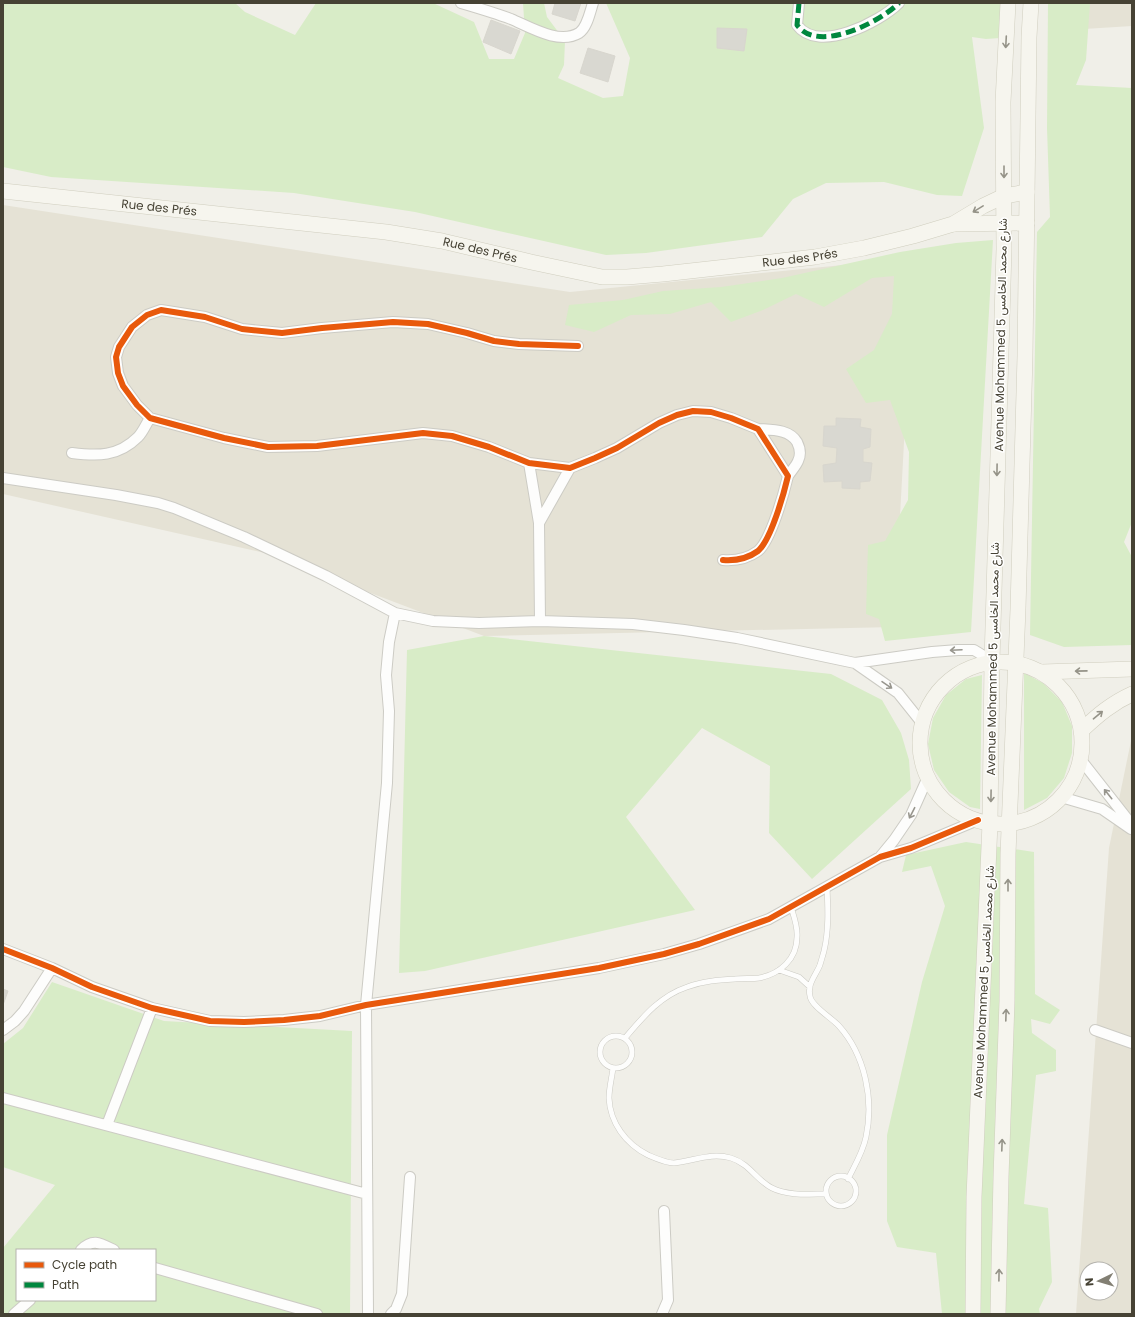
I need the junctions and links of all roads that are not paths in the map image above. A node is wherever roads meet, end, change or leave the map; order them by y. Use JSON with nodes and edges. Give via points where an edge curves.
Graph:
{"nodes":[{"id":1,"x":461,"y":3,"type":"edge"},
{"id":2,"x":593,"y":3,"type":"edge"},
{"id":3,"x":799,"y":3,"type":"edge"},
{"id":4,"x":899,"y":3,"type":"edge"},
{"id":5,"x":1008,"y":3,"type":"edge"},
{"id":6,"x":1031,"y":3,"type":"edge"},
{"id":7,"x":3,"y":191,"type":"edge"},
{"id":8,"x":1027,"y":192,"type":"junction"},
{"id":9,"x":1004,"y":196,"type":"junction"},
{"id":10,"x":1004,"y":222,"type":"junction"},
{"id":11,"x":1027,"y":223,"type":"junction"},
{"id":12,"x":953,"y":224,"type":"junction"},
{"id":13,"x":578,"y":346,"type":"dead end"},
{"id":14,"x":150,"y":418,"type":"junction"},
{"id":15,"x":758,"y":429,"type":"junction"},
{"id":16,"x":72,"y":453,"type":"dead end"},
{"id":17,"x":529,"y":463,"type":"junction"},
{"id":18,"x":570,"y":468,"type":"junction"},
{"id":19,"x":788,"y":476,"type":"junction"},
{"id":20,"x":3,"y":478,"type":"edge"},
{"id":21,"x":539,"y":522,"type":"junction"},
{"id":22,"x":723,"y":560,"type":"dead end"},
{"id":23,"x":394,"y":613,"type":"junction"},
{"id":24,"x":540,"y":621,"type":"junction"},
{"id":25,"x":992,"y":661,"type":"junction"},
{"id":26,"x":1015,"y":662,"type":"junction"},
{"id":27,"x":855,"y":663,"type":"junction"},
{"id":28,"x":1132,"y":669,"type":"edge"},
{"id":29,"x":1042,"y":672,"type":"junction"},
{"id":30,"x":1132,"y":694,"type":"edge"},
{"id":31,"x":922,"y":723,"type":"junction"},
{"id":32,"x":1082,"y":730,"type":"junction"},
{"id":33,"x":1081,"y":760,"type":"junction"},
{"id":34,"x":928,"y":777,"type":"junction"},
{"id":35,"x":1061,"y":797,"type":"junction"},
{"id":36,"x":984,"y":822,"type":"junction"},
{"id":37,"x":1010,"y":824,"type":"junction"},
{"id":38,"x":1132,"y":825,"type":"edge"},
{"id":39,"x":1132,"y":830,"type":"edge"},
{"id":40,"x":880,"y":857,"type":"junction"},
{"id":41,"x":827,"y":887,"type":"junction"},
{"id":42,"x":790,"y":908,"type":"junction"},
{"id":43,"x":3,"y":949,"type":"edge"},
{"id":44,"x":52,"y":968,"type":"junction"},
{"id":45,"x":779,"y":970,"type":"junction"},
{"id":46,"x":810,"y":987,"type":"junction"},
{"id":47,"x":366,"y":1005,"type":"junction"},
{"id":48,"x":152,"y":1008,"type":"junction"},
{"id":49,"x":3,"y":1030,"type":"edge"},
{"id":50,"x":1095,"y":1030,"type":"dead end"},
{"id":51,"x":625,"y":1038,"type":"junction"},
{"id":52,"x":1132,"y":1043,"type":"edge"},
{"id":53,"x":614,"y":1068,"type":"junction"},
{"id":54,"x":3,"y":1098,"type":"edge"},
{"id":55,"x":107,"y":1125,"type":"junction"},
{"id":56,"x":410,"y":1177,"type":"dead end"},
{"id":57,"x":848,"y":1178,"type":"junction"},
{"id":58,"x":367,"y":1194,"type":"junction"},
{"id":59,"x":826,"y":1194,"type":"junction"},
{"id":60,"x":664,"y":1211,"type":"dead end"},
{"id":61,"x":82,"y":1249,"type":"edge"},
{"id":62,"x":112,"y":1249,"type":"edge"},
{"id":63,"x":156,"y":1268,"type":"edge"},
{"id":64,"x":27,"y":1307,"type":"edge"},
{"id":65,"x":14,"y":1314,"type":"edge"},
{"id":66,"x":317,"y":1314,"type":"edge"},
{"id":67,"x":368,"y":1314,"type":"edge"},
{"id":68,"x":392,"y":1314,"type":"edge"},
{"id":69,"x":662,"y":1314,"type":"edge"},
{"id":70,"x":973,"y":1314,"type":"edge"},
{"id":71,"x":998,"y":1314,"type":"edge"}],
"edges":[{"from":1,"to":2,"type":"street","via":[[511,19],[544,34],[562,36],[575,35],[584,29]]},
{"from":3,"to":4,"type":"street","via":[[798,25],[805,33],[822,37],[832,37],[857,28],[880,17]]},
{"from":5,"to":9,"type":"main road","name":"Avenue Mohammed 5 شارع محمد الخامس","one_way":true},
{"from":6,"to":8,"type":"main road","name":"Avenue Mohammed 5 شارع محمد الخامس"},
{"from":7,"to":12,"type":"main road","name":"Rue des Prés","via":[[386,232],[442,241],[602,276],[627,278],[815,257],[864,248]]},
{"from":8,"to":9,"type":"main road","name":"Rue des Prés"},
{"from":8,"to":11,"type":"main road","name":"Avenue Mohammed 5 شارع محمد الخامس"},
{"from":9,"to":10,"type":"main road","name":"Avenue Mohammed 5 شارع محمد الخامس"},
{"from":9,"to":12,"type":"main road","name":"Rue des Prés","one_way":true},
{"from":10,"to":11,"type":"main road","name":"Rue des Prés"},
{"from":10,"to":12,"type":"main road","name":"Rue des Prés"},
{"from":10,"to":25,"type":"main road","name":"Avenue Mohammed 5 شارع محمد الخامس","one_way":true},
{"from":11,"to":26,"type":"main road","name":"Avenue Mohammed 5 شارع محمد الخامس"},
{"from":13,"to":14,"type":"street","via":[[494,341],[428,324],[393,322],[282,333],[242,329],[205,317],[161,310],[147,315],[132,327],[119,347],[116,357],[118,374],[123,386],[136,405]]},
{"from":14,"to":16,"type":"street","via":[[138,436],[124,447],[102,455]]},
{"from":14,"to":17,"type":"street","via":[[268,447],[317,446],[423,433],[452,436]]},
{"from":15,"to":18,"type":"street","via":[[710,412],[693,411],[659,423],[617,448]]},
{"from":15,"to":19,"type":"street"},
{"from":15,"to":19,"type":"street","via":[[785,432],[797,442],[800,452],[798,461]]},
{"from":17,"to":18,"type":"street"},
{"from":17,"to":21,"type":"street"},
{"from":18,"to":21,"type":"street"},
{"from":19,"to":22,"type":"street","via":[[783,497],[768,535],[759,550],[746,558]]},
{"from":20,"to":23,"type":"street","via":[[116,495],[174,508],[244,537],[326,576]]},
{"from":21,"to":24,"type":"street"},
{"from":23,"to":24,"type":"street","via":[[433,621]]},
{"from":23,"to":47,"type":"street","via":[[386,675],[389,711],[387,783]]},
{"from":24,"to":27,"type":"street","via":[[633,624],[684,630],[737,638]]},
{"from":25,"to":26,"type":"main road"},
{"from":25,"to":27,"type":"street","one_way":true,"via":[[974,650],[963,650]]},
{"from":25,"to":31,"type":"main road","via":[[957,674],[935,695]]},
{"from":25,"to":36,"type":"main road","name":"Avenue Mohammed 5 شارع محمد الخامس","one_way":true},
{"from":26,"to":29,"type":"main road"},
{"from":26,"to":37,"type":"main road","name":"Avenue Mohammed 5 شارع محمد الخامس"},
{"from":27,"to":31,"type":"street","one_way":true,"via":[[898,693]]},
{"from":28,"to":29,"type":"main road","one_way":true},
{"from":29,"to":32,"type":"main road","via":[[1061,687],[1075,707]]},
{"from":32,"to":30,"type":"main road","one_way":true,"via":[[1116,701]]},
{"from":31,"to":34,"type":"main road","via":[[922,760]]},
{"from":32,"to":33,"type":"main road"},
{"from":33,"to":35,"type":"main road","via":[[1073,780]]},
{"from":38,"to":33,"type":"street","one_way":true},
{"from":34,"to":36,"type":"main road","via":[[940,796],[958,811]]},
{"from":34,"to":40,"type":"street","one_way":true,"via":[[911,815]]},
{"from":35,"to":37,"type":"main road","via":[[1046,810],[1029,819]]},
{"from":35,"to":39,"type":"street","via":[[1102,809]]},
{"from":36,"to":37,"type":"main road"},
{"from":36,"to":40,"type":"street"},
{"from":36,"to":70,"type":"main road","name":"Avenue Mohammed 5 شارع محمد الخامس"},
{"from":71,"to":37,"type":"main road","name":"Avenue Mohammed 5 شارع محمد الخامس","one_way":true},
{"from":40,"to":41,"type":"street"},
{"from":41,"to":42,"type":"street"},
{"from":41,"to":46,"type":"lane","via":[[827,931],[824,950]]},
{"from":42,"to":45,"type":"lane","via":[[796,922],[798,937],[789,961]]},
{"from":42,"to":47,"type":"street","via":[[769,920],[664,954],[600,968]]},
{"from":43,"to":44,"type":"street"},
{"from":44,"to":48,"type":"street","via":[[92,987]]},
{"from":44,"to":49,"type":"street","via":[[24,1011],[16,1021]]},
{"from":45,"to":46,"type":"lane","via":[[799,977]]},
{"from":45,"to":51,"type":"lane","via":[[757,978],[709,981],[687,987],[658,1002]]},
{"from":46,"to":57,"type":"lane","via":[[812,1003],[840,1027],[853,1044],[868,1090],[866,1137]]},
{"from":47,"to":48,"type":"street","via":[[320,1016],[244,1022],[210,1021]]},
{"from":47,"to":58,"type":"street"},
{"from":48,"to":55,"type":"street"},
{"from":50,"to":52,"type":"street"},
{"from":51,"to":53,"type":"lane","via":[[632,1047],[631,1058],[624,1066]]},
{"from":51,"to":53,"type":"lane","via":[[610,1037],[602,1043],[601,1058],[608,1066]]},
{"from":53,"to":59,"type":"lane","via":[[609,1098],[612,1115],[618,1130],[640,1151],[672,1163],[705,1156],[731,1158],[744,1164],[772,1188],[798,1194]]},
{"from":54,"to":55,"type":"street"},
{"from":55,"to":58,"type":"street"},
{"from":56,"to":68,"type":"street","via":[[402,1294]]},
{"from":57,"to":59,"type":"lane","via":[[840,1176],[831,1180],[826,1188]]},
{"from":57,"to":59,"type":"lane","via":[[855,1186],[856,1192],[848,1204],[834,1204]]},
{"from":58,"to":67,"type":"street"},
{"from":60,"to":69,"type":"street","via":[[668,1300]]},
{"from":61,"to":62,"type":"street","via":[[92,1242]]},
{"from":63,"to":66,"type":"street"},
{"from":64,"to":65,"type":"street"}]}
